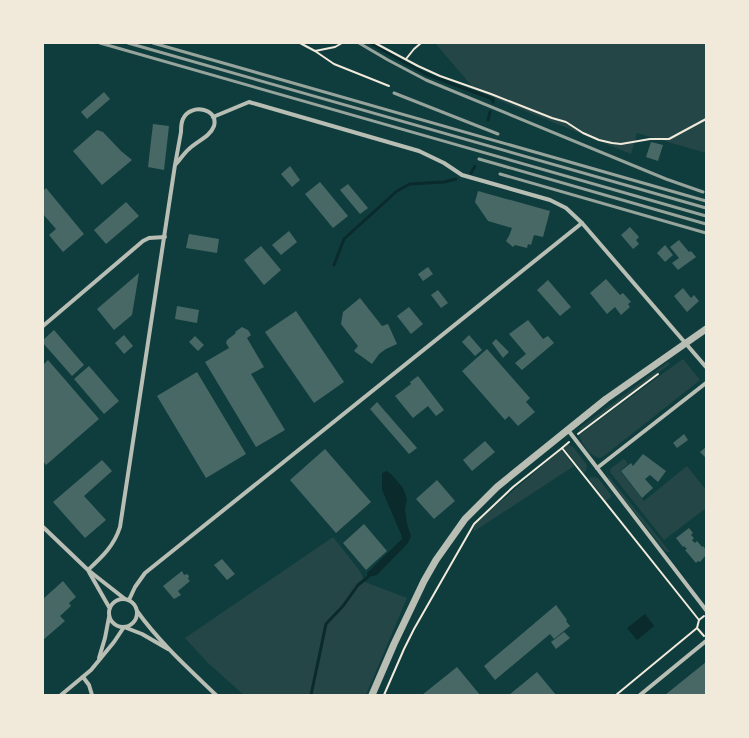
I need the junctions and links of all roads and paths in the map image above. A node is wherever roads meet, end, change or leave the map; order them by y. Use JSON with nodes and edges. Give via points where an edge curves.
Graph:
{"nodes":[{"id":1,"x":300,"y":43,"type":"edge"},
{"id":2,"x":342,"y":43,"type":"edge"},
{"id":3,"x":375,"y":43,"type":"edge"},
{"id":4,"x":421,"y":43,"type":"edge"},
{"id":5,"x":315,"y":51,"type":"junction"},
{"id":6,"x":406,"y":59,"type":"junction"},
{"id":7,"x":389,"y":86,"type":"dead end"},
{"id":8,"x":213,"y":117,"type":"junction"},
{"id":9,"x":706,"y":119,"type":"edge"},
{"id":10,"x":175,"y":165,"type":"junction"},
{"id":11,"x":582,"y":223,"type":"junction"},
{"id":12,"x":165,"y":237,"type":"junction"},
{"id":13,"x":43,"y":326,"type":"edge"},
{"id":14,"x":706,"y":329,"type":"edge"},
{"id":15,"x":686,"y":343,"type":"junction"},
{"id":16,"x":706,"y":367,"type":"edge"},
{"id":17,"x":661,"y":372,"type":"dead end"},
{"id":18,"x":706,"y":383,"type":"edge"},
{"id":19,"x":568,"y":430,"type":"junction"},
{"id":20,"x":574,"y":438,"type":"junction"},
{"id":21,"x":562,"y":448,"type":"junction"},
{"id":22,"x":597,"y":468,"type":"junction"},
{"id":23,"x":43,"y":528,"type":"edge"},
{"id":24,"x":88,"y":570,"type":"junction"},
{"id":25,"x":127,"y":599,"type":"junction"},
{"id":26,"x":109,"y":608,"type":"junction"},
{"id":27,"x":706,"y":610,"type":"edge"},
{"id":28,"x":137,"y":611,"type":"junction"},
{"id":29,"x":706,"y":614,"type":"edge"},
{"id":30,"x":109,"y":617,"type":"junction"},
{"id":31,"x":699,"y":620,"type":"junction"},
{"id":32,"x":124,"y":627,"type":"junction"},
{"id":33,"x":698,"y":628,"type":"junction"},
{"id":34,"x":706,"y":640,"type":"edge"},
{"id":35,"x":168,"y":649,"type":"junction"},
{"id":36,"x":99,"y":660,"type":"junction"},
{"id":37,"x":83,"y":677,"type":"junction"},
{"id":38,"x":61,"y":695,"type":"edge"},
{"id":39,"x":92,"y":695,"type":"edge"},
{"id":40,"x":216,"y":695,"type":"edge"},
{"id":41,"x":372,"y":695,"type":"edge"},
{"id":42,"x":384,"y":695,"type":"edge"},
{"id":43,"x":616,"y":695,"type":"edge"},
{"id":44,"x":640,"y":695,"type":"edge"}],
"edges":[{"from":1,"to":5,"type":"path"},
{"from":2,"to":5,"type":"path"},
{"from":3,"to":6,"type":"path"},
{"from":4,"to":6,"type":"path"},
{"from":5,"to":7,"type":"path","via":[[334,64]]},
{"from":6,"to":9,"type":"path","via":[[440,76],[566,122],[594,137],[612,143],[669,139]]},
{"from":8,"to":10,"type":"street","via":[[214,125],[210,132],[189,149]]},
{"from":8,"to":10,"type":"street","via":[[209,112],[195,109],[183,119]]},
{"from":8,"to":11,"type":"street","via":[[249,102],[309,118],[419,152],[444,163],[462,175],[550,200],[566,208]]},
{"from":10,"to":12,"type":"street"},
{"from":11,"to":15,"type":"street"},
{"from":11,"to":25,"type":"street","via":[[146,573]]},
{"from":12,"to":13,"type":"street","via":[[149,238],[143,242]]},
{"from":12,"to":24,"type":"street","via":[[120,527],[108,550]]},
{"from":14,"to":15,"type":"street"},
{"from":15,"to":16,"type":"street"},
{"from":15,"to":19,"type":"street","via":[[628,383]]},
{"from":17,"to":20,"type":"path"},
{"from":18,"to":22,"type":"street"},
{"from":19,"to":20,"type":"street"},
{"from":19,"to":41,"type":"street","via":[[492,492],[452,535],[411,606]]},
{"from":20,"to":21,"type":"path"},
{"from":20,"to":22,"type":"street"},
{"from":21,"to":31,"type":"path"},
{"from":21,"to":42,"type":"path","via":[[474,524],[414,629]]},
{"from":22,"to":27,"type":"street"},
{"from":23,"to":24,"type":"street"},
{"from":24,"to":25,"type":"street"},
{"from":24,"to":26,"type":"street"},
{"from":25,"to":26,"type":"street","via":[[115,600]]},
{"from":25,"to":28,"type":"street","via":[[133,603]]},
{"from":26,"to":30,"type":"street"},
{"from":28,"to":32,"type":"street","via":[[132,624]]},
{"from":28,"to":35,"type":"street"},
{"from":29,"to":31,"type":"path"},
{"from":30,"to":32,"type":"street","via":[[114,625]]},
{"from":30,"to":36,"type":"street"},
{"from":31,"to":33,"type":"path"},
{"from":32,"to":35,"type":"street"},
{"from":32,"to":36,"type":"street"},
{"from":33,"to":34,"type":"path"},
{"from":33,"to":43,"type":"path"},
{"from":34,"to":44,"type":"street"},
{"from":35,"to":40,"type":"street"},
{"from":36,"to":37,"type":"street"},
{"from":37,"to":38,"type":"street"},
{"from":37,"to":39,"type":"street"}]}
